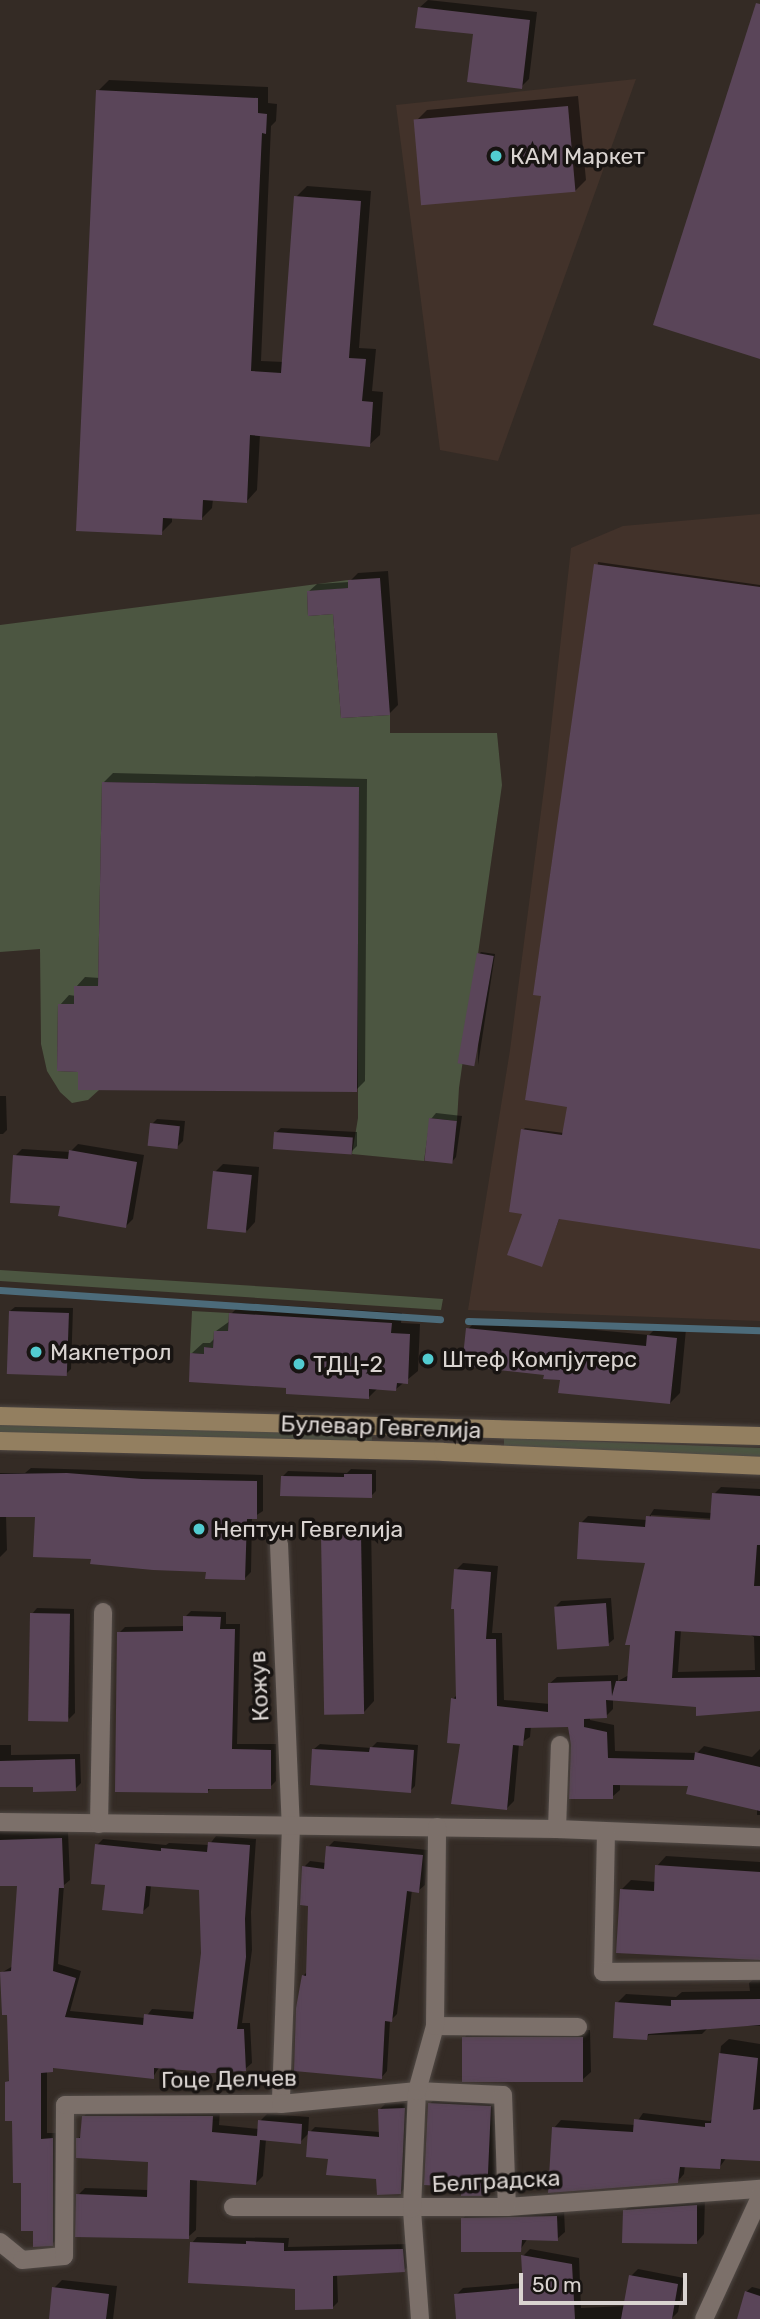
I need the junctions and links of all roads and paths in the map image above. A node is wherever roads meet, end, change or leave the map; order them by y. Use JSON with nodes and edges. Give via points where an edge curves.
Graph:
{"nodes":[{"id":1,"x":0,"y":1416,"type":"edge"},
{"id":2,"x":760,"y":1436,"type":"edge"},
{"id":3,"x":0,"y":1441,"type":"edge"},
{"id":4,"x":760,"y":1466,"type":"edge"},
{"id":5,"x":279,"y":1544,"type":"dead end"},
{"id":6,"x":103,"y":1612,"type":"dead end"},
{"id":7,"x":560,"y":1745,"type":"dead end"},
{"id":8,"x":0,"y":1822,"type":"edge"},
{"id":9,"x":99,"y":1824,"type":"junction"},
{"id":10,"x":291,"y":1826,"type":"junction"},
{"id":11,"x":437,"y":1827,"type":"junction"},
{"id":12,"x":557,"y":1829,"type":"junction"},
{"id":13,"x":606,"y":1832,"type":"junction"},
{"id":14,"x":760,"y":1837,"type":"edge"},
{"id":15,"x":760,"y":1971,"type":"edge"},
{"id":16,"x":435,"y":2026,"type":"junction"},
{"id":17,"x":578,"y":2026,"type":"dead end"},
{"id":18,"x":417,"y":2091,"type":"junction"},
{"id":19,"x":281,"y":2105,"type":"junction"},
{"id":20,"x":760,"y":2189,"type":"edge"},
{"id":21,"x":760,"y":2197,"type":"edge"},
{"id":22,"x":233,"y":2207,"type":"dead end"},
{"id":23,"x":507,"y":2207,"type":"junction"},
{"id":24,"x":412,"y":2209,"type":"junction"},
{"id":25,"x":0,"y":2242,"type":"edge"},
{"id":26,"x":420,"y":2319,"type":"edge"},
{"id":27,"x":704,"y":2319,"type":"edge"}],
"edges":[{"from":1,"to":2,"type":"main road","name":"Булевар Гевгелија"},
{"from":3,"to":4,"type":"main road","name":"Булевар Гевгелија","via":[[443,1452]]},
{"from":5,"to":10,"type":"street","name":"Кожув"},
{"from":6,"to":9,"type":"street"},
{"from":7,"to":12,"type":"street"},
{"from":8,"to":9,"type":"street"},
{"from":9,"to":10,"type":"street"},
{"from":10,"to":11,"type":"street"},
{"from":10,"to":19,"type":"street","name":"Кожув"},
{"from":11,"to":12,"type":"street"},
{"from":11,"to":16,"type":"street"},
{"from":12,"to":13,"type":"street"},
{"from":13,"to":14,"type":"street"},
{"from":13,"to":15,"type":"street","via":[[603,1972]]},
{"from":16,"to":17,"type":"street"},
{"from":16,"to":18,"type":"street"},
{"from":18,"to":19,"type":"street","name":"Гоце Делчев"},
{"from":18,"to":23,"type":"street","name":"Гоце Делчев","via":[[503,2095]]},
{"from":18,"to":24,"type":"street"},
{"from":19,"to":25,"type":"street","name":"Гоце Делчев","via":[[65,2105],[64,2256],[22,2260]]},
{"from":20,"to":23,"type":"street","name":"Белградска"},
{"from":21,"to":27,"type":"street"},
{"from":22,"to":24,"type":"street","name":"Белградска"},
{"from":23,"to":24,"type":"street","name":"Белградска"},
{"from":24,"to":26,"type":"street"}]}
